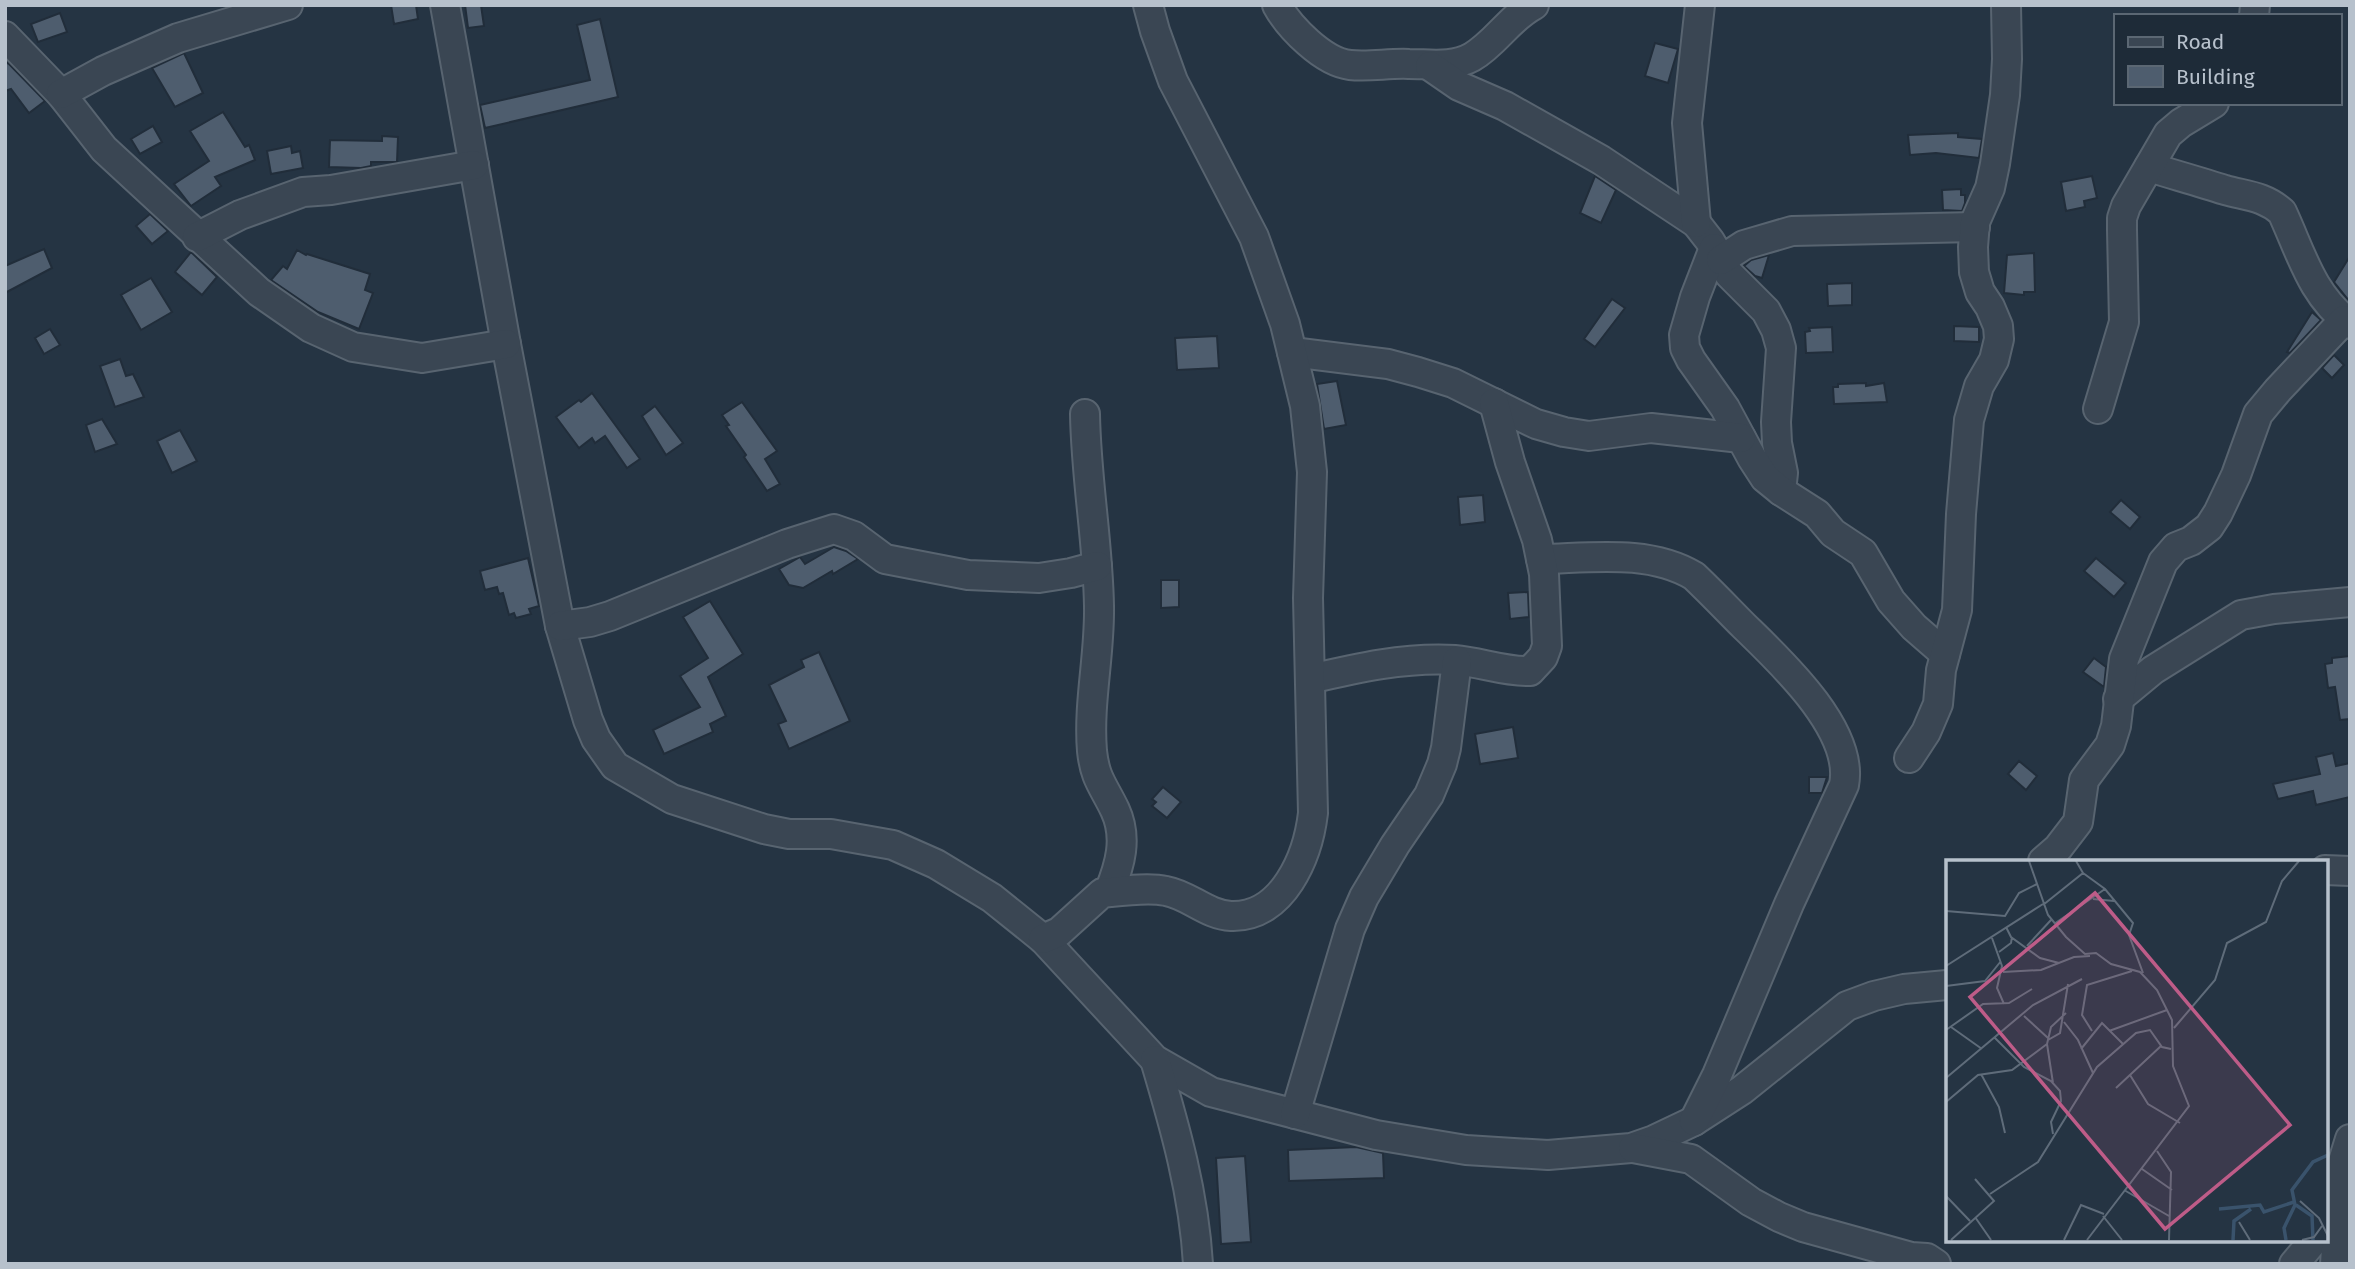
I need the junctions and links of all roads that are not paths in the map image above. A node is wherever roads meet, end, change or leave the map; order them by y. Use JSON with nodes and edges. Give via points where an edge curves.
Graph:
{"nodes":[{"id":1,"x":288,"y":5,"type":"edge"},
{"id":2,"x":445,"y":5,"type":"edge"},
{"id":3,"x":1148,"y":5,"type":"edge"},
{"id":4,"x":1277,"y":5,"type":"edge"},
{"id":5,"x":1534,"y":5,"type":"edge"},
{"id":6,"x":1700,"y":5,"type":"edge"},
{"id":7,"x":2006,"y":5,"type":"edge"},
{"id":8,"x":5,"y":36,"type":"edge"},
{"id":9,"x":1430,"y":66,"type":"junction"},
{"id":10,"x":61,"y":94,"type":"junction"},
{"id":11,"x":2211,"y":105,"type":"edge"},
{"id":12,"x":474,"y":165,"type":"junction"},
{"id":13,"x":2149,"y":167,"type":"junction"},
{"id":14,"x":1696,"y":223,"type":"junction"},
{"id":15,"x":1975,"y":227,"type":"junction"},
{"id":16,"x":197,"y":237,"type":"junction"},
{"id":17,"x":1717,"y":254,"type":"junction"},
{"id":18,"x":2347,"y":322,"type":"edge"},
{"id":19,"x":506,"y":344,"type":"junction"},
{"id":20,"x":1292,"y":352,"type":"junction"},
{"id":21,"x":1494,"y":403,"type":"junction"},
{"id":22,"x":2098,"y":409,"type":"dead end"},
{"id":23,"x":1085,"y":414,"type":"dead end"},
{"id":24,"x":1741,"y":438,"type":"junction"},
{"id":25,"x":1781,"y":491,"type":"junction"},
{"id":26,"x":1541,"y":559,"type":"junction"},
{"id":27,"x":1097,"y":566,"type":"junction"},
{"id":28,"x":2350,"y":603,"type":"edge"},
{"id":29,"x":559,"y":626,"type":"junction"},
{"id":30,"x":1945,"y":654,"type":"junction"},
{"id":31,"x":1457,"y":660,"type":"junction"},
{"id":32,"x":1310,"y":679,"type":"junction"},
{"id":33,"x":2118,"y":699,"type":"junction"},
{"id":34,"x":1909,"y":758,"type":"dead end"},
{"id":35,"x":2044,"y":860,"type":"edge"},
{"id":36,"x":2327,"y":870,"type":"edge"},
{"id":37,"x":2350,"y":871,"type":"edge"},
{"id":38,"x":1110,"y":892,"type":"junction"},
{"id":39,"x":1043,"y":939,"type":"junction"},
{"id":40,"x":1946,"y":985,"type":"edge"},
{"id":41,"x":1155,"y":1060,"type":"junction"},
{"id":42,"x":1295,"y":1114,"type":"junction"},
{"id":43,"x":1694,"y":1121,"type":"junction"},
{"id":44,"x":2350,"y":1139,"type":"edge"},
{"id":45,"x":1631,"y":1148,"type":"junction"},
{"id":46,"x":2339,"y":1201,"type":"junction"},
{"id":47,"x":2327,"y":1222,"type":"edge"},
{"id":48,"x":2313,"y":1241,"type":"edge"},
{"id":49,"x":1198,"y":1264,"type":"edge"},
{"id":50,"x":1936,"y":1264,"type":"edge"},
{"id":51,"x":2294,"y":1264,"type":"edge"},
{"id":52,"x":2335,"y":1264,"type":"edge"}],
"edges":[{"from":1,"to":10,"type":"street","via":[[178,38]]},
{"from":2,"to":12,"type":"street"},
{"from":3,"to":20,"type":"street","via":[[1173,81],[1254,237]]},
{"from":4,"to":9,"type":"street","via":[[1294,30],[1341,63]]},
{"from":5,"to":9,"type":"street","via":[[1469,58]]},
{"from":6,"to":14,"type":"street","via":[[1688,123]]},
{"from":7,"to":15,"type":"street","via":[[2007,59],[1999,136],[1990,188]]},
{"from":8,"to":10,"type":"street"},
{"from":9,"to":14,"type":"street","via":[[1459,86],[1505,106],[1601,160]]},
{"from":10,"to":16,"type":"street","via":[[104,149]]},
{"from":11,"to":13,"type":"street","via":[[2168,134]]},
{"from":12,"to":16,"type":"street","via":[[303,192]]},
{"from":12,"to":19,"type":"street"},
{"from":13,"to":18,"type":"street","via":[[2255,195],[2275,206],[2282,212],[2320,296]]},
{"from":13,"to":22,"type":"street","via":[[2122,218],[2124,321]]},
{"from":14,"to":17,"type":"street"},
{"from":15,"to":17,"type":"street","via":[[1792,231]]},
{"from":15,"to":30,"type":"street","via":[[1974,272],[1998,326],[1998,340],[1969,420],[1957,610]]},
{"from":16,"to":19,"type":"street","via":[[259,292],[311,328],[353,347],[422,358]]},
{"from":17,"to":24,"type":"street","via":[[1689,313],[1685,348]]},
{"from":17,"to":25,"type":"street","via":[[1729,274],[1766,311],[1781,348],[1776,422]]},
{"from":18,"to":33,"type":"street","via":[[2258,414],[2236,475],[2208,527],[2162,562],[2130,640]]},
{"from":19,"to":29,"type":"street"},
{"from":20,"to":21,"type":"street","via":[[1388,364],[1453,383]]},
{"from":20,"to":32,"type":"street","via":[[1305,406],[1312,472],[1307,598]]},
{"from":21,"to":24,"type":"street","via":[[1536,424],[1589,436],[1651,428]]},
{"from":21,"to":26,"type":"street"},
{"from":23,"to":27,"type":"street"},
{"from":24,"to":25,"type":"street","via":[[1759,470]]},
{"from":25,"to":30,"type":"street","via":[[1817,513],[1833,533],[1863,553],[1891,601]]},
{"from":26,"to":31,"type":"street","via":[[1547,646],[1538,664],[1524,671]]},
{"from":26,"to":43,"type":"street","via":[[1653,560],[1694,576],[1816,705],[1844,758],[1844,785]]},
{"from":27,"to":29,"type":"street","via":[[1039,578],[968,575],[885,559],[854,536],[834,529],[610,615]]},
{"from":27,"to":38,"type":"street","via":[[1099,643],[1092,748],[1096,775],[1115,811],[1122,845]]},
{"from":28,"to":33,"type":"street","via":[[2241,615],[2153,670]]},
{"from":29,"to":39,"type":"street","via":[[588,720],[615,766],[672,799],[764,829],[893,845],[936,864],[992,898]]},
{"from":30,"to":34,"type":"street","via":[[1935,715]]},
{"from":31,"to":32,"type":"street","via":[[1406,661]]},
{"from":31,"to":42,"type":"street","via":[[1442,764],[1429,795],[1364,897],[1350,929]]},
{"from":32,"to":38,"type":"street","via":[[1311,836],[1300,864],[1266,908],[1231,916],[1166,890]]},
{"from":33,"to":35,"type":"street","via":[[2114,735],[2084,780],[2078,822]]},
{"from":36,"to":37,"type":"street"},
{"from":38,"to":39,"type":"street","via":[[1102,893],[1059,932]]},
{"from":39,"to":41,"type":"street"},
{"from":40,"to":43,"type":"street","via":[[1904,989],[1847,1006],[1742,1090]]},
{"from":41,"to":42,"type":"street","via":[[1211,1092]]},
{"from":41,"to":49,"type":"street","via":[[1186,1176]]},
{"from":42,"to":45,"type":"street","via":[[1376,1135],[1466,1150],[1548,1155]]},
{"from":43,"to":45,"type":"street"},
{"from":44,"to":46,"type":"street","via":[[2341,1168]]},
{"from":45,"to":50,"type":"street","via":[[1691,1159],[1751,1202],[1803,1227]]},
{"from":46,"to":47,"type":"street"},
{"from":46,"to":52,"type":"street"},
{"from":48,"to":51,"type":"street"}]}
